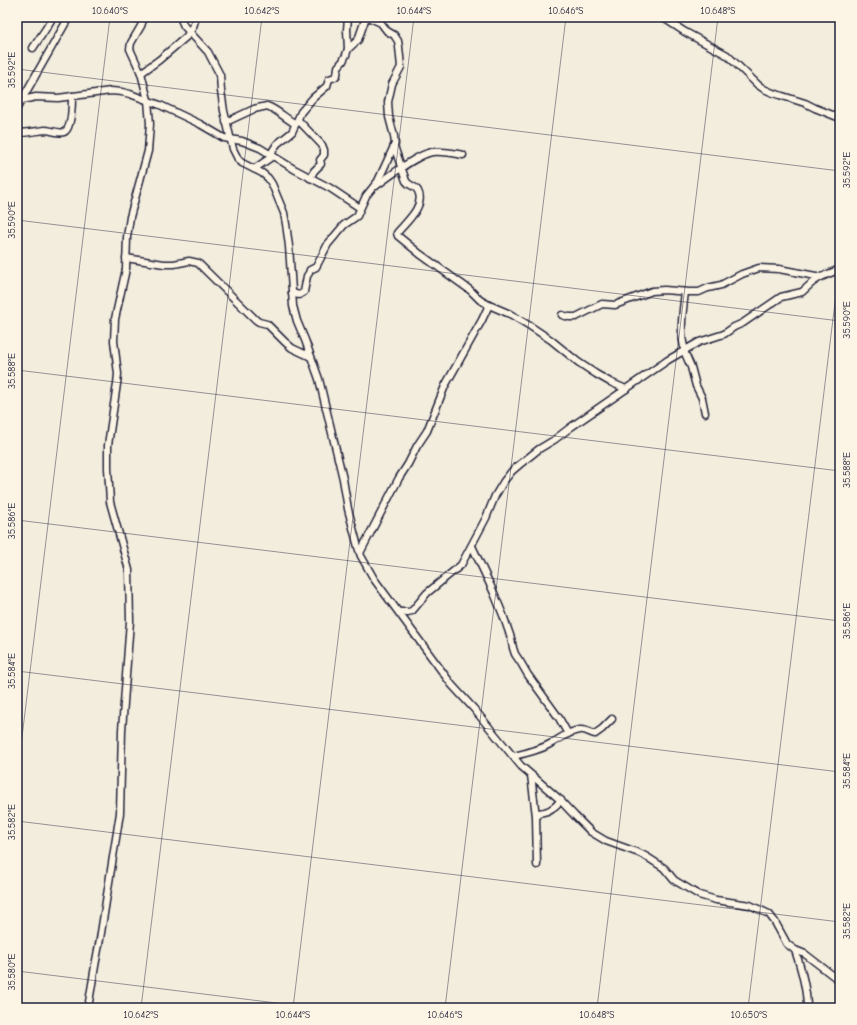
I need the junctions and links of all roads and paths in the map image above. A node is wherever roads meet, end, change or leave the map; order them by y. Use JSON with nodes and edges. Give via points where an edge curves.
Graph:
{"nodes":[{"id":1,"x":53,"y":17,"type":"edge"},
{"id":2,"x":69,"y":17,"type":"edge"},
{"id":3,"x":144,"y":17,"type":"edge"},
{"id":4,"x":180,"y":17,"type":"edge"},
{"id":5,"x":196,"y":17,"type":"edge"},
{"id":6,"x":348,"y":17,"type":"edge"},
{"id":7,"x":367,"y":17,"type":"edge"},
{"id":8,"x":662,"y":17,"type":"edge"},
{"id":9,"x":190,"y":32,"type":"junction"},
{"id":10,"x":33,"y":48,"type":"dead end"},
{"id":11,"x":348,"y":49,"type":"junction"},
{"id":12,"x":142,"y":73,"type":"junction"},
{"id":13,"x":17,"y":95,"type":"edge"},
{"id":14,"x":72,"y":96,"type":"junction"},
{"id":15,"x":23,"y":98,"type":"junction"},
{"id":16,"x":148,"y":100,"type":"junction"},
{"id":17,"x":17,"y":108,"type":"edge"},
{"id":18,"x":840,"y":118,"type":"edge"},
{"id":19,"x":226,"y":122,"type":"junction"},
{"id":20,"x":297,"y":122,"type":"junction"},
{"id":21,"x":17,"y":133,"type":"edge"},
{"id":22,"x":231,"y":139,"type":"junction"},
{"id":23,"x":394,"y":146,"type":"junction"},
{"id":24,"x":463,"y":155,"type":"dead end"},
{"id":25,"x":272,"y":156,"type":"junction"},
{"id":26,"x":402,"y":168,"type":"junction"},
{"id":27,"x":254,"y":169,"type":"junction"},
{"id":28,"x":310,"y":178,"type":"junction"},
{"id":29,"x":373,"y":188,"type":"junction"},
{"id":30,"x":360,"y":208,"type":"junction"},
{"id":31,"x":126,"y":258,"type":"junction"},
{"id":32,"x":840,"y":269,"type":"edge"},
{"id":33,"x":821,"y":277,"type":"junction"},
{"id":34,"x":685,"y":292,"type":"junction"},
{"id":35,"x":292,"y":294,"type":"junction"},
{"id":36,"x":489,"y":305,"type":"junction"},
{"id":37,"x":562,"y":315,"type":"dead end"},
{"id":38,"x":685,"y":350,"type":"junction"},
{"id":39,"x":311,"y":357,"type":"junction"},
{"id":40,"x":626,"y":389,"type":"junction"},
{"id":41,"x":705,"y":414,"type":"dead end"},
{"id":42,"x":472,"y":546,"type":"junction"},
{"id":43,"x":360,"y":553,"type":"junction"},
{"id":44,"x":399,"y":612,"type":"junction"},
{"id":45,"x":612,"y":719,"type":"dead end"},
{"id":46,"x":568,"y":734,"type":"junction"},
{"id":47,"x":514,"y":756,"type":"junction"},
{"id":48,"x":531,"y":775,"type":"junction"},
{"id":49,"x":561,"y":800,"type":"junction"},
{"id":50,"x":536,"y":813,"type":"junction"},
{"id":51,"x":537,"y":865,"type":"dead end"},
{"id":52,"x":795,"y":950,"type":"junction"},
{"id":53,"x":840,"y":981,"type":"edge"},
{"id":54,"x":88,"y":1008,"type":"edge"},
{"id":55,"x":807,"y":1008,"type":"edge"}],
"edges":[{"from":1,"to":10,"type":"street"},
{"from":2,"to":15,"type":"street"},
{"from":3,"to":12,"type":"street","via":[[130,50]]},
{"from":4,"to":9,"type":"street"},
{"from":5,"to":9,"type":"street"},
{"from":6,"to":11,"type":"street"},
{"from":7,"to":11,"type":"street","via":[[358,40]]},
{"from":7,"to":23,"type":"street","via":[[381,23],[394,35],[399,47],[401,67],[392,84],[388,102]]},
{"from":8,"to":18,"type":"street","via":[[727,55],[764,89]]},
{"from":9,"to":12,"type":"street"},
{"from":9,"to":19,"type":"street","via":[[204,46],[220,75]]},
{"from":11,"to":20,"type":"street","via":[[338,67],[337,75],[329,79],[327,86],[304,108]]},
{"from":12,"to":16,"type":"street"},
{"from":13,"to":15,"type":"street"},
{"from":14,"to":15,"type":"street"},
{"from":14,"to":16,"type":"street","via":[[110,91]]},
{"from":14,"to":21,"type":"street","via":[[70,120],[65,132],[48,130]]},
{"from":15,"to":17,"type":"street"},
{"from":16,"to":22,"type":"street","via":[[191,119],[224,138]]},
{"from":16,"to":31,"type":"street","via":[[148,151],[130,217]]},
{"from":19,"to":20,"type":"street","via":[[263,106]]},
{"from":19,"to":22,"type":"street"},
{"from":20,"to":25,"type":"street","via":[[292,132],[277,144]]},
{"from":20,"to":28,"type":"street","via":[[322,145],[324,150],[321,164]]},
{"from":22,"to":25,"type":"street","via":[[253,145]]},
{"from":22,"to":27,"type":"street","via":[[238,159]]},
{"from":23,"to":26,"type":"street"},
{"from":23,"to":29,"type":"street"},
{"from":24,"to":26,"type":"street","via":[[431,152]]},
{"from":25,"to":27,"type":"street"},
{"from":25,"to":28,"type":"street"},
{"from":26,"to":29,"type":"street"},
{"from":26,"to":36,"type":"street","via":[[406,181],[418,191],[419,203],[415,213],[397,235]]},
{"from":27,"to":35,"type":"street","via":[[262,173],[272,184],[284,213]]},
{"from":28,"to":30,"type":"street"},
{"from":29,"to":30,"type":"street"},
{"from":30,"to":35,"type":"street","via":[[357,216],[344,225],[328,244],[316,267],[310,270],[304,292],[299,295]]},
{"from":31,"to":39,"type":"street","via":[[164,264],[190,261],[198,263],[256,320],[267,324],[285,342]]},
{"from":31,"to":54,"type":"street","via":[[125,275],[115,319],[114,342],[118,384],[107,454],[110,502],[129,570],[130,621],[122,730],[120,813]]},
{"from":32,"to":33,"type":"street"},
{"from":33,"to":34,"type":"street","via":[[759,268],[718,286],[699,292]]},
{"from":33,"to":38,"type":"street","via":[[802,292],[781,297],[724,334]]},
{"from":34,"to":37,"type":"street","via":[[652,291],[615,305],[602,304],[576,317]]},
{"from":34,"to":38,"type":"street","via":[[682,340]]},
{"from":35,"to":39,"type":"street","via":[[297,321]]},
{"from":36,"to":40,"type":"street","via":[[530,326],[596,374]]},
{"from":36,"to":43,"type":"street","via":[[445,386],[427,431]]},
{"from":38,"to":40,"type":"street"},
{"from":38,"to":41,"type":"street"},
{"from":39,"to":43,"type":"street","via":[[319,379]]},
{"from":40,"to":42,"type":"street","via":[[539,449],[512,471],[495,496]]},
{"from":42,"to":44,"type":"street","via":[[461,565],[427,593],[412,611]]},
{"from":42,"to":46,"type":"street","via":[[507,625],[515,654]]},
{"from":43,"to":44,"type":"street","via":[[374,579]]},
{"from":44,"to":47,"type":"street","via":[[452,685]]},
{"from":45,"to":46,"type":"street","via":[[595,734],[582,730]]},
{"from":46,"to":47,"type":"street","via":[[537,750]]},
{"from":47,"to":48,"type":"street"},
{"from":48,"to":49,"type":"street"},
{"from":48,"to":50,"type":"street"},
{"from":49,"to":50,"type":"street","via":[[550,811]]},
{"from":49,"to":52,"type":"street","via":[[597,837],[639,853],[664,868],[674,880],[688,888],[710,899],[750,905],[768,914],[787,944]]},
{"from":50,"to":51,"type":"street"},
{"from":52,"to":53,"type":"street","via":[[805,954]]},
{"from":52,"to":55,"type":"street"}]}
